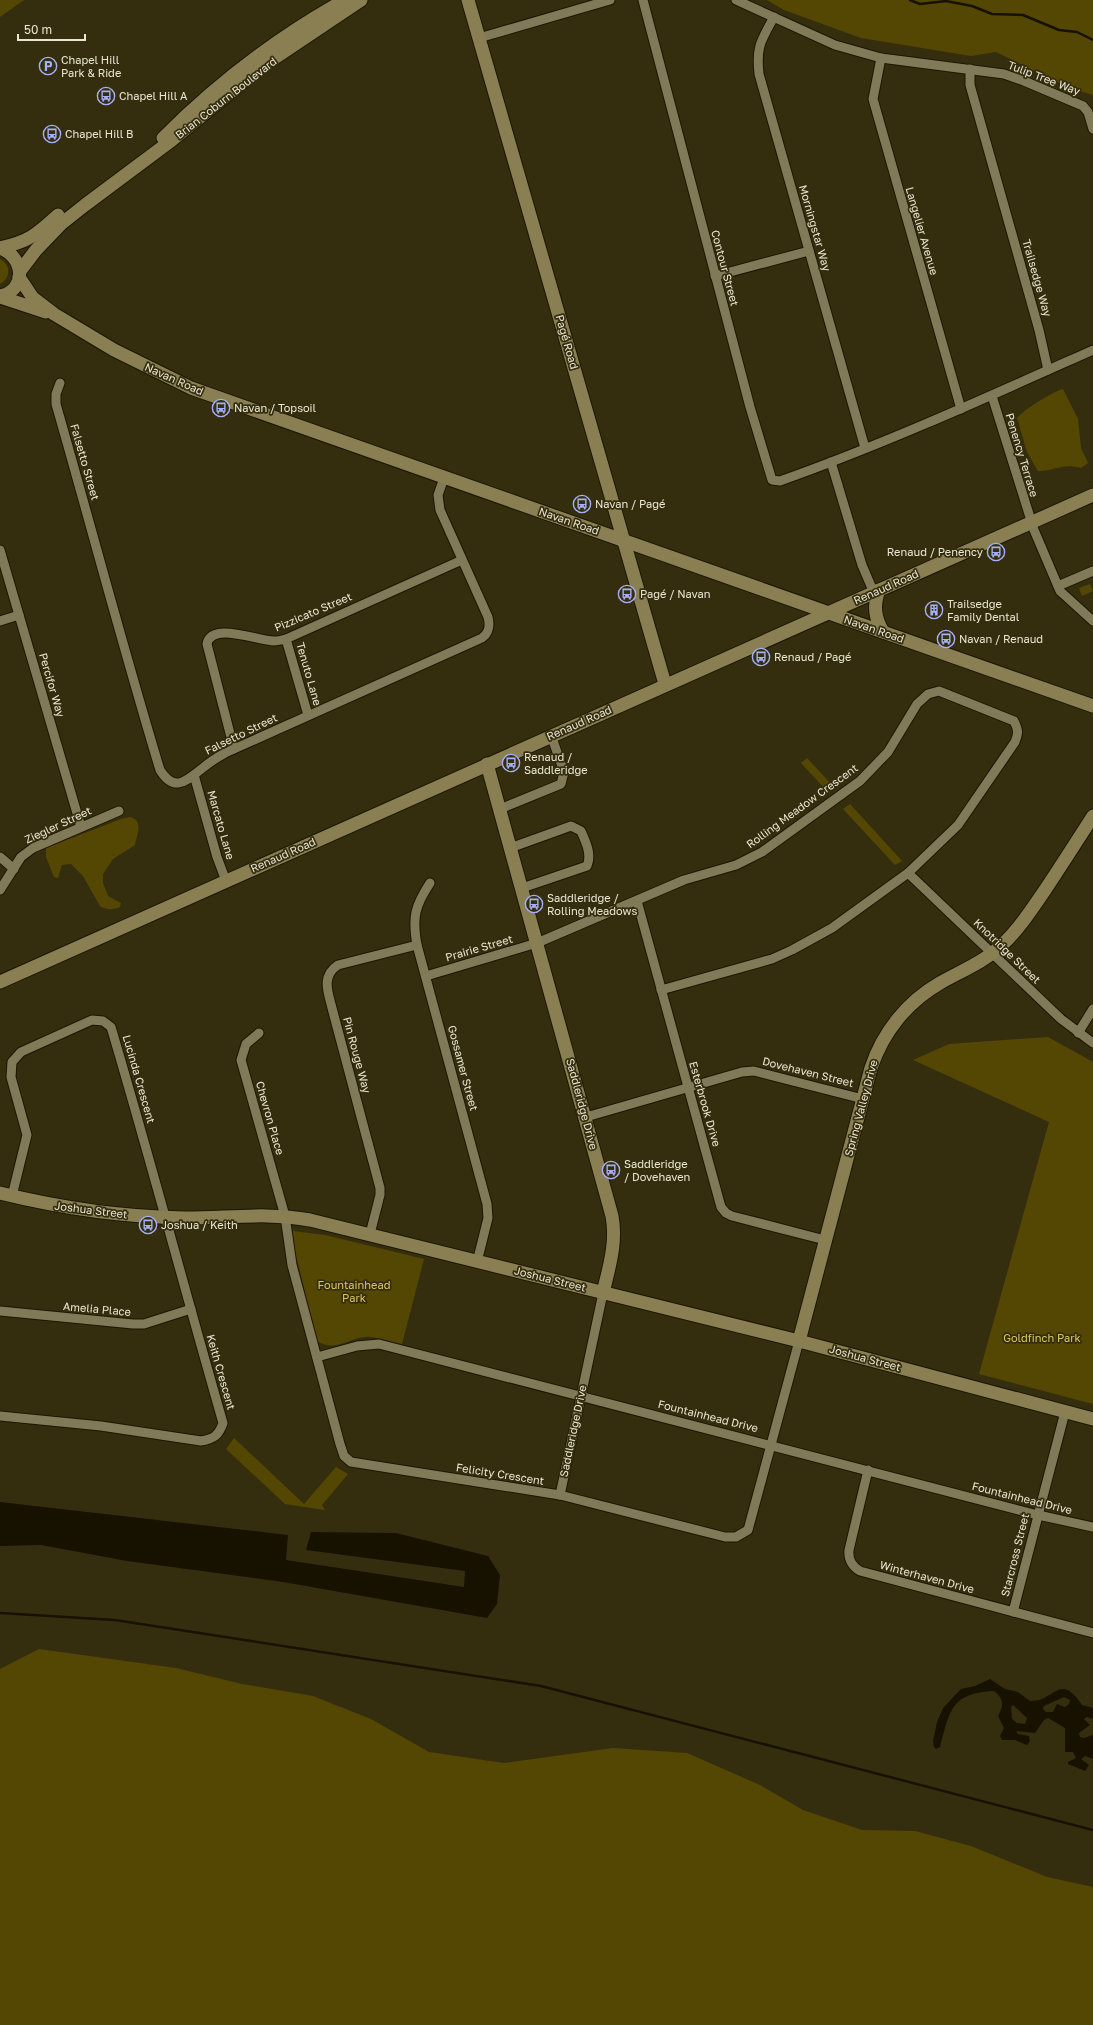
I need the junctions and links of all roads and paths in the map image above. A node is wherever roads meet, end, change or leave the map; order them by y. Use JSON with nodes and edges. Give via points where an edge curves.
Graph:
{"nodes":[{"id":1,"x":345,"y":0,"type":"edge"},
{"id":2,"x":361,"y":0,"type":"edge"},
{"id":3,"x":468,"y":0,"type":"edge"},
{"id":4,"x":610,"y":0,"type":"edge"},
{"id":5,"x":642,"y":0,"type":"edge"},
{"id":6,"x":736,"y":0,"type":"edge"},
{"id":7,"x":774,"y":17,"type":"junction"},
{"id":8,"x":479,"y":38,"type":"junction"},
{"id":9,"x":881,"y":58,"type":"junction"},
{"id":10,"x":970,"y":69,"type":"junction"},
{"id":11,"x":1093,"y":129,"type":"edge"},
{"id":12,"x":132,"y":169,"type":"junction"},
{"id":13,"x":103,"y":190,"type":"junction"},
{"id":14,"x":0,"y":248,"type":"edge"},
{"id":15,"x":809,"y":251,"type":"junction"},
{"id":16,"x":19,"y":274,"type":"junction"},
{"id":17,"x":715,"y":276,"type":"junction"},
{"id":18,"x":0,"y":296,"type":"edge"},
{"id":19,"x":54,"y":314,"type":"junction"},
{"id":20,"x":1093,"y":350,"type":"edge"},
{"id":21,"x":1048,"y":370,"type":"junction"},
{"id":22,"x":60,"y":383,"type":"dead end"},
{"id":23,"x":992,"y":396,"type":"junction"},
{"id":24,"x":960,"y":409,"type":"junction"},
{"id":25,"x":865,"y":448,"type":"junction"},
{"id":26,"x":831,"y":462,"type":"junction"},
{"id":27,"x":444,"y":478,"type":"junction"},
{"id":28,"x":1093,"y":495,"type":"edge"},
{"id":29,"x":1031,"y":522,"type":"junction"},
{"id":30,"x":622,"y":540,"type":"junction"},
{"id":31,"x":0,"y":550,"type":"edge"},
{"id":32,"x":462,"y":560,"type":"junction"},
{"id":33,"x":1093,"y":571,"type":"edge"},
{"id":34,"x":1058,"y":586,"type":"junction"},
{"id":35,"x":877,"y":591,"type":"junction"},
{"id":36,"x":827,"y":613,"type":"junction"},
{"id":37,"x":19,"y":615,"type":"junction"},
{"id":38,"x":0,"y":620,"type":"edge"},
{"id":39,"x":1093,"y":621,"type":"edge"},
{"id":40,"x":883,"y":632,"type":"junction"},
{"id":41,"x":286,"y":639,"type":"junction"},
{"id":42,"x":665,"y":684,"type":"junction"},
{"id":43,"x":1093,"y":706,"type":"edge"},
{"id":44,"x":308,"y":715,"type":"junction"},
{"id":45,"x":551,"y":736,"type":"junction"},
{"id":46,"x":234,"y":749,"type":"junction"},
{"id":47,"x":487,"y":764,"type":"junction"},
{"id":48,"x":194,"y":775,"type":"junction"},
{"id":49,"x":500,"y":809,"type":"junction"},
{"id":50,"x":119,"y":811,"type":"dead end"},
{"id":51,"x":1093,"y":816,"type":"edge"},
{"id":52,"x":81,"y":827,"type":"junction"},
{"id":53,"x":510,"y":848,"type":"junction"},
{"id":54,"x":0,"y":857,"type":"edge"},
{"id":55,"x":14,"y":869,"type":"junction"},
{"id":56,"x":908,"y":873,"type":"junction"},
{"id":57,"x":226,"y":881,"type":"junction"},
{"id":58,"x":430,"y":883,"type":"dead end"},
{"id":59,"x":522,"y":888,"type":"junction"},
{"id":60,"x":0,"y":890,"type":"edge"},
{"id":61,"x":637,"y":901,"type":"junction"},
{"id":62,"x":537,"y":943,"type":"junction"},
{"id":63,"x":417,"y":945,"type":"junction"},
{"id":64,"x":992,"y":954,"type":"junction"},
{"id":65,"x":426,"y":976,"type":"junction"},
{"id":66,"x":0,"y":982,"type":"edge"},
{"id":67,"x":661,"y":990,"type":"junction"},
{"id":68,"x":1093,"y":1009,"type":"edge"},
{"id":69,"x":259,"y":1033,"type":"dead end"},
{"id":70,"x":1078,"y":1033,"type":"junction"},
{"id":71,"x":1093,"y":1043,"type":"edge"},
{"id":72,"x":688,"y":1089,"type":"junction"},
{"id":73,"x":863,"y":1099,"type":"junction"},
{"id":74,"x":586,"y":1117,"type":"junction"},
{"id":75,"x":6,"y":1195,"type":"edge"},
{"id":76,"x":285,"y":1216,"type":"junction"},
{"id":77,"x":165,"y":1217,"type":"junction"},
{"id":78,"x":370,"y":1234,"type":"junction"},
{"id":79,"x":825,"y":1240,"type":"junction"},
{"id":80,"x":477,"y":1262,"type":"junction"},
{"id":81,"x":603,"y":1292,"type":"junction"},
{"id":82,"x":190,"y":1309,"type":"junction"},
{"id":83,"x":0,"y":1312,"type":"edge"},
{"id":84,"x":799,"y":1341,"type":"junction"},
{"id":85,"x":317,"y":1357,"type":"junction"},
{"id":86,"x":580,"y":1396,"type":"junction"},
{"id":87,"x":1065,"y":1412,"type":"junction"},
{"id":88,"x":0,"y":1416,"type":"edge"},
{"id":89,"x":1093,"y":1419,"type":"edge"},
{"id":90,"x":771,"y":1445,"type":"junction"},
{"id":91,"x":868,"y":1470,"type":"junction"},
{"id":92,"x":560,"y":1495,"type":"junction"},
{"id":93,"x":1038,"y":1515,"type":"junction"},
{"id":94,"x":1093,"y":1527,"type":"edge"},
{"id":95,"x":1013,"y":1612,"type":"junction"},
{"id":96,"x":1093,"y":1633,"type":"edge"}],
"edges":[{"from":1,"to":12,"type":"street","name":"Brian Coburn Boulevard","via":[[239,70],[192,110]]},
{"from":2,"to":12,"type":"street","name":"Brian Coburn Boulevard","via":[[264,65]]},
{"from":3,"to":8,"type":"street","name":"Pagé Road"},
{"from":4,"to":8,"type":"street"},
{"from":5,"to":17,"type":"street","name":"Contour Street"},
{"from":6,"to":7,"type":"street"},
{"from":7,"to":9,"type":"street","via":[[835,44]]},
{"from":7,"to":15,"type":"street","name":"Morningstar Way","via":[[759,44],[759,74]]},
{"from":8,"to":30,"type":"street","name":"Pagé Road","via":[[614,503]]},
{"from":9,"to":10,"type":"street"},
{"from":9,"to":24,"type":"street","name":"Langelier Avenue","via":[[873,99]]},
{"from":10,"to":11,"type":"street","name":"Tulip Tree Way","via":[[1004,74],[1083,106],[1088,112]]},
{"from":10,"to":21,"type":"street","name":"Trailsedge Way","via":[[970,85]]},
{"from":12,"to":13,"type":"street","name":"Brian Coburn Boulevard"},
{"from":13,"to":14,"type":"street","name":"Brian Coburn Boulevard","via":[[72,206],[25,242]]},
{"from":13,"to":16,"type":"street","name":"Brian Coburn Boulevard","via":[[61,224],[36,250]]},
{"from":14,"to":16,"type":"street","name":"Navan Road","via":[[14,255],[18,262]]},
{"from":15,"to":17,"type":"street"},
{"from":15,"to":25,"type":"street","name":"Morningstar Way"},
{"from":16,"to":18,"type":"street","name":"Brian Coburn Boulevard","via":[[14,288]]},
{"from":16,"to":19,"type":"street","name":"Navan Road","via":[[33,298]]},
{"from":17,"to":26,"type":"street","name":"Contour Street","via":[[772,480],[780,481]]},
{"from":18,"to":19,"type":"street","name":"Navan Road"},
{"from":19,"to":27,"type":"street","name":"Navan Road","via":[[114,350],[190,388]]},
{"from":20,"to":21,"type":"street"},
{"from":21,"to":23,"type":"street"},
{"from":22,"to":48,"type":"street","name":"Falsetto Street","via":[[56,404],[160,770],[168,781],[174,783],[181,783]]},
{"from":23,"to":24,"type":"street"},
{"from":23,"to":29,"type":"street","name":"Penency Terrace"},
{"from":24,"to":25,"type":"street"},
{"from":25,"to":26,"type":"street"},
{"from":26,"to":35,"type":"street","via":[[862,565]]},
{"from":27,"to":30,"type":"street","name":"Navan Road"},
{"from":27,"to":32,"type":"street","name":"Falsetto Street","via":[[438,495],[439,505]]},
{"from":28,"to":29,"type":"street","name":"Renaud Road"},
{"from":29,"to":34,"type":"street","name":"Penency Terrace"},
{"from":29,"to":35,"type":"street","name":"Renaud Road"},
{"from":30,"to":36,"type":"street","name":"Navan Road"},
{"from":30,"to":42,"type":"street","name":"Pagé Road"},
{"from":31,"to":37,"type":"street","name":"Percifor Way"},
{"from":32,"to":41,"type":"street","name":"Pizzicato Street"},
{"from":32,"to":44,"type":"street","name":"Falsetto Street","via":[[488,618],[489,627],[485,636]]},
{"from":33,"to":34,"type":"street"},
{"from":34,"to":39,"type":"street","name":"Penency Terrace","via":[[1060,592]]},
{"from":35,"to":36,"type":"street","name":"Renaud Road"},
{"from":35,"to":40,"type":"street","via":[[875,613]]},
{"from":36,"to":40,"type":"street","name":"Navan Road"},
{"from":36,"to":42,"type":"street","name":"Renaud Road"},
{"from":37,"to":38,"type":"street"},
{"from":37,"to":52,"type":"street","name":"Percifor Way"},
{"from":40,"to":43,"type":"street","name":"Navan Road"},
{"from":41,"to":44,"type":"street","name":"Tenuto Lane"},
{"from":41,"to":46,"type":"street","name":"Pizzicato Street","via":[[275,641],[220,633],[208,640],[211,662]]},
{"from":42,"to":45,"type":"street","name":"Renaud Road"},
{"from":44,"to":46,"type":"street","name":"Falsetto Street"},
{"from":45,"to":47,"type":"street","name":"Renaud Road"},
{"from":45,"to":49,"type":"street","via":[[564,772],[561,784]]},
{"from":46,"to":48,"type":"street","name":"Falsetto Street"},
{"from":47,"to":49,"type":"street","name":"Saddleridge Drive"},
{"from":47,"to":57,"type":"street","name":"Renaud Road"},
{"from":48,"to":57,"type":"street","name":"Marcato Lane"},
{"from":49,"to":53,"type":"street","name":"Saddleridge Drive"},
{"from":50,"to":52,"type":"street","name":"Ziegler Street"},
{"from":51,"to":64,"type":"street","name":"Spring Valley Drive","via":[[1026,918]]},
{"from":52,"to":55,"type":"street","name":"Ziegler Street","via":[[33,848],[21,857]]},
{"from":53,"to":59,"type":"street","name":"Saddleridge Drive"},
{"from":53,"to":59,"type":"street","via":[[571,826],[581,831],[587,844],[590,860],[587,866]]},
{"from":54,"to":55,"type":"street"},
{"from":55,"to":60,"type":"street","name":"Ziegler Street"},
{"from":56,"to":61,"type":"street","name":"Rolling Meadow Crescent","via":[[962,819],[1016,742],[1018,729],[1014,721],[939,691],[928,694],[917,704],[888,752],[860,782],[768,848],[736,865],[684,880]]},
{"from":56,"to":64,"type":"street","name":"Knotridge Street"},
{"from":56,"to":67,"type":"street","name":"Rolling Meadow Crescent","via":[[832,928],[792,950],[772,959]]},
{"from":57,"to":66,"type":"street","name":"Renaud Road"},
{"from":58,"to":63,"type":"street","name":"Gossamer Street","via":[[415,911]]},
{"from":59,"to":62,"type":"street","name":"Saddleridge Drive"},
{"from":61,"to":62,"type":"street","name":"Rolling Meadow Crescent"},
{"from":61,"to":67,"type":"street","name":"Esterbrook Drive"},
{"from":62,"to":65,"type":"street","name":"Prairie Street"},
{"from":62,"to":74,"type":"street","name":"Saddleridge Drive"},
{"from":63,"to":65,"type":"street","name":"Gossamer Street"},
{"from":63,"to":78,"type":"street","name":"Pin Rouge Way","via":[[338,965],[331,969],[327,977],[326,985],[380,1188]]},
{"from":64,"to":70,"type":"street","name":"Knotridge Street"},
{"from":64,"to":73,"type":"street","name":"Spring Valley Drive","via":[[927,991],[899,1017],[876,1054]]},
{"from":65,"to":80,"type":"street","name":"Gossamer Street","via":[[487,1204],[488,1218]]},
{"from":67,"to":72,"type":"street","name":"Esterbrook Drive"},
{"from":68,"to":70,"type":"street"},
{"from":69,"to":76,"type":"street","name":"Chevron Place","via":[[246,1044],[241,1060]]},
{"from":70,"to":71,"type":"street","name":"Knotridge Street"},
{"from":72,"to":73,"type":"street","name":"Dovehaven Street","via":[[742,1072],[754,1071]]},
{"from":72,"to":74,"type":"street","name":"Dovehaven Street"},
{"from":72,"to":79,"type":"street","name":"Esterbrook Drive","via":[[721,1206],[726,1213]]},
{"from":73,"to":79,"type":"street","name":"Spring Valley Drive"},
{"from":74,"to":81,"type":"street","name":"Saddleridge Drive","via":[[615,1230]]},
{"from":75,"to":77,"type":"street","name":"Joshua Street","via":[[58,1207]]},
{"from":75,"to":77,"type":"street","name":"Lucinda Crescent","via":[[27,1135],[11,1077],[12,1062],[21,1052],[92,1020],[103,1021],[111,1027]]},
{"from":76,"to":77,"type":"street","name":"Joshua Street"},
{"from":76,"to":78,"type":"street","name":"Joshua Street"},
{"from":76,"to":85,"type":"street","name":"Felicity Crescent","via":[[292,1265]]},
{"from":77,"to":82,"type":"street","name":"Keith Crescent"},
{"from":78,"to":80,"type":"street","name":"Joshua Street"},
{"from":79,"to":84,"type":"street","name":"Spring Valley Drive"},
{"from":80,"to":81,"type":"street","name":"Joshua Street"},
{"from":81,"to":84,"type":"street","name":"Joshua Street"},
{"from":81,"to":86,"type":"street","name":"Saddleridge Drive"},
{"from":82,"to":83,"type":"street","name":"Amelia Place","via":[[144,1324]]},
{"from":82,"to":88,"type":"street","name":"Keith Crescent","via":[[223,1422],[220,1432],[212,1439],[201,1441],[101,1426]]},
{"from":84,"to":87,"type":"street","name":"Joshua Street"},
{"from":84,"to":90,"type":"street","name":"Felicity Crescent"},
{"from":85,"to":86,"type":"street","name":"Fountainhead Drive","via":[[357,1346],[379,1344]]},
{"from":85,"to":92,"type":"street","name":"Felicity Crescent","via":[[344,1456],[351,1462]]},
{"from":86,"to":90,"type":"street","name":"Fountainhead Drive"},
{"from":86,"to":92,"type":"street","name":"Saddleridge Drive"},
{"from":87,"to":89,"type":"street","name":"Joshua Street"},
{"from":87,"to":93,"type":"street","name":"Starcross Street"},
{"from":90,"to":91,"type":"street","name":"Fountainhead Drive"},
{"from":90,"to":92,"type":"street","name":"Felicity Crescent","via":[[748,1530],[736,1537],[725,1537]]},
{"from":91,"to":93,"type":"street","name":"Fountainhead Drive"},
{"from":91,"to":95,"type":"street","name":"Winterhaven Drive","via":[[848,1556],[854,1567],[860,1571]]},
{"from":93,"to":94,"type":"street","name":"Fountainhead Drive"},
{"from":93,"to":95,"type":"street","name":"Starcross Street"},
{"from":95,"to":96,"type":"street","name":"Winterhaven Drive"}]}
